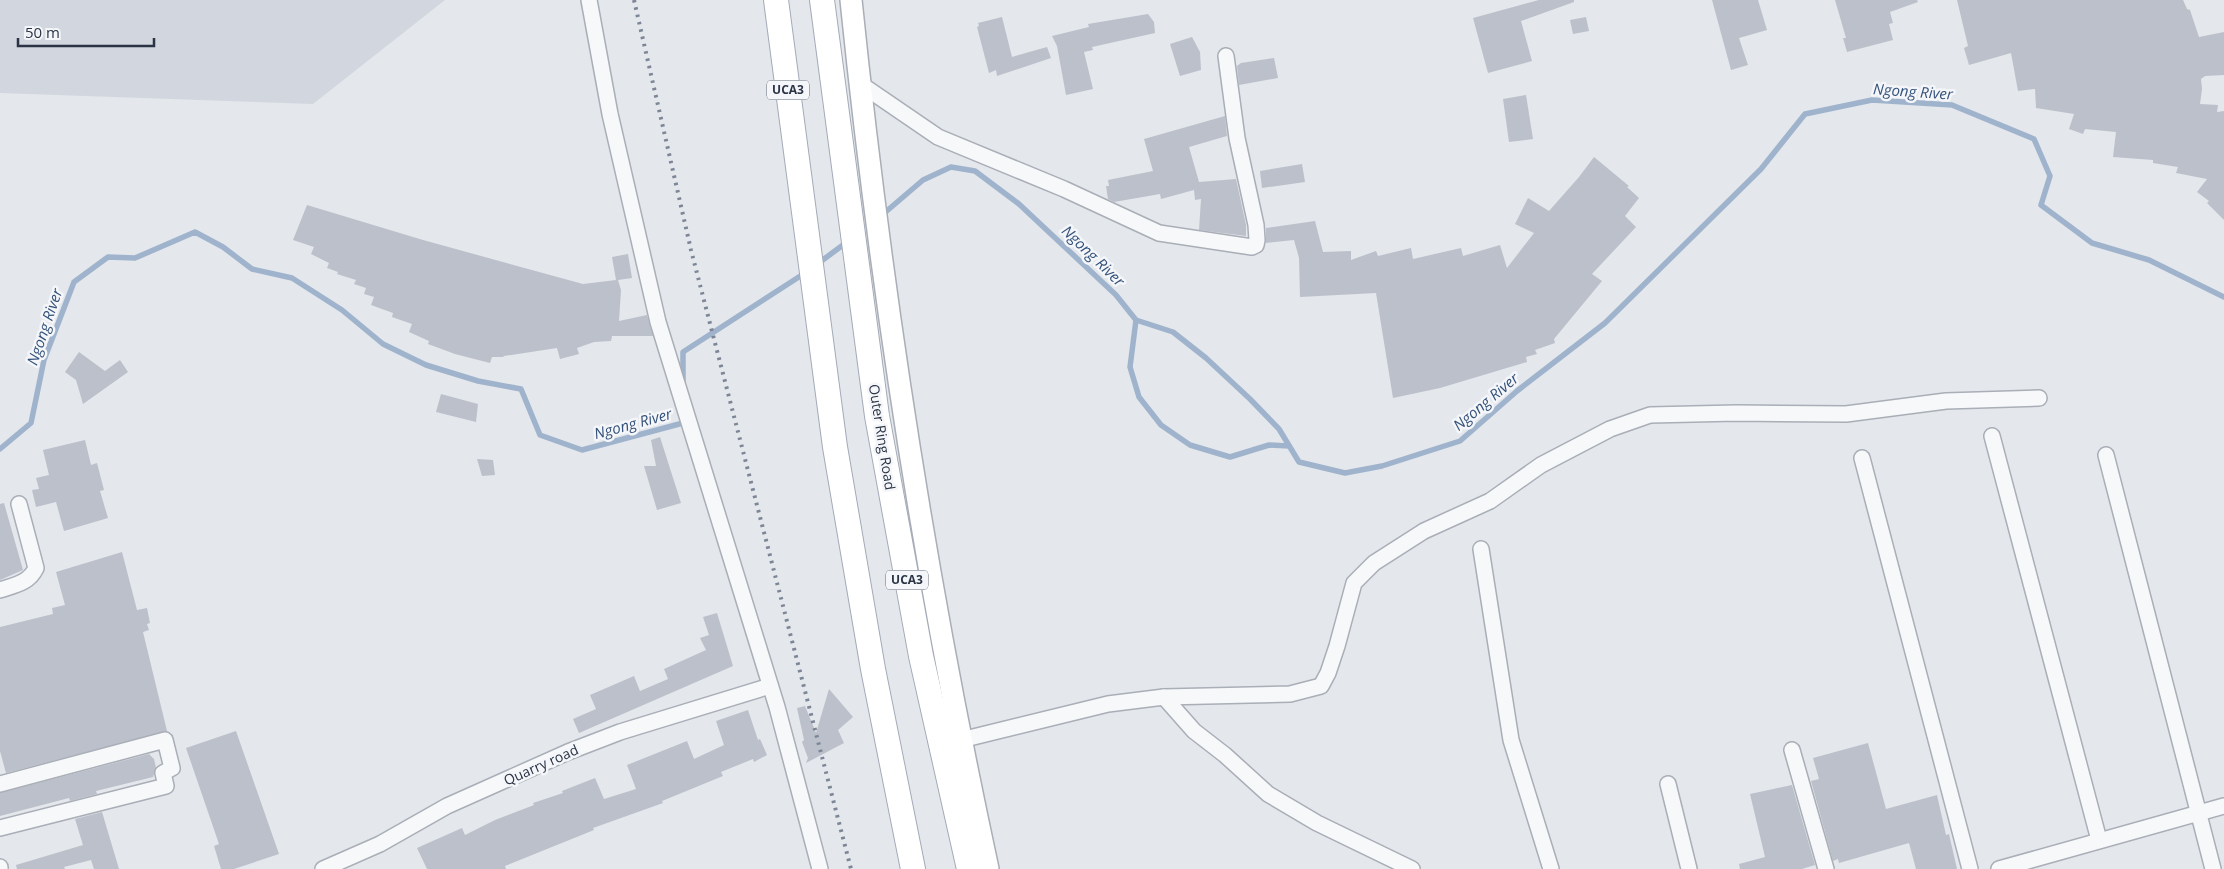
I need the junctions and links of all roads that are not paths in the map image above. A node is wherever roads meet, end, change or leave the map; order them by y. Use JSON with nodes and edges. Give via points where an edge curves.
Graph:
{"nodes":[{"id":1,"x":589,"y":0,"type":"edge"},
{"id":2,"x":822,"y":0,"type":"edge"},
{"id":3,"x":851,"y":0,"type":"edge"},
{"id":4,"x":774,"y":2,"type":"edge"},
{"id":5,"x":1226,"y":56,"type":"dead end"},
{"id":6,"x":859,"y":83,"type":"junction"},
{"id":7,"x":2039,"y":398,"type":"dead end"},
{"id":8,"x":1992,"y":436,"type":"dead end"},
{"id":9,"x":910,"y":455,"type":"junction"},
{"id":10,"x":2106,"y":455,"type":"dead end"},
{"id":11,"x":1862,"y":458,"type":"dead end"},
{"id":12,"x":890,"y":493,"type":"junction"},
{"id":13,"x":19,"y":504,"type":"dead end"},
{"id":14,"x":1481,"y":549,"type":"dead end"},
{"id":15,"x":0,"y":590,"type":"edge"},
{"id":16,"x":770,"y":686,"type":"junction"},
{"id":17,"x":1164,"y":697,"type":"junction"},
{"id":18,"x":961,"y":740,"type":"junction"},
{"id":19,"x":1792,"y":750,"type":"dead end"},
{"id":20,"x":0,"y":784,"type":"edge"},
{"id":21,"x":1668,"y":784,"type":"dead end"},
{"id":22,"x":2224,"y":806,"type":"edge"},
{"id":23,"x":2200,"y":813,"type":"junction"},
{"id":24,"x":0,"y":828,"type":"edge"},
{"id":25,"x":2099,"y":840,"type":"junction"},
{"id":26,"x":322,"y":869,"type":"edge"},
{"id":27,"x":820,"y":869,"type":"edge"},
{"id":28,"x":913,"y":869,"type":"edge"},
{"id":29,"x":969,"y":869,"type":"edge"},
{"id":30,"x":988,"y":869,"type":"edge"},
{"id":31,"x":1412,"y":869,"type":"edge"},
{"id":32,"x":1551,"y":869,"type":"edge"},
{"id":33,"x":1689,"y":869,"type":"edge"},
{"id":34,"x":1826,"y":869,"type":"edge"},
{"id":35,"x":1970,"y":869,"type":"edge"},
{"id":36,"x":1999,"y":869,"type":"edge"},
{"id":37,"x":2213,"y":869,"type":"edge"}],
"edges":[{"from":1,"to":16,"type":"street","via":[[643,266]]},
{"from":2,"to":12,"type":"main road","name":"Outer Ring Road","number":"UCA3"},
{"from":3,"to":6,"type":"main road","number":"UCA3"},
{"from":4,"to":28,"type":"main road","number":"UCA3","via":[[835,448],[873,669]]},
{"from":5,"to":6,"type":"street","via":[[1237,138],[1255,217],[1258,240],[1252,247],[1159,233],[1064,189],[938,138]]},
{"from":6,"to":9,"type":"main road","number":"UCA3"},
{"from":7,"to":17,"type":"street","via":[[1946,401],[1846,414],[1650,416],[1610,429],[1541,465],[1490,501],[1424,531],[1374,563],[1354,583],[1337,646],[1321,686],[1290,694]]},
{"from":8,"to":25,"type":"street"},
{"from":9,"to":12,"type":"main road"},
{"from":9,"to":18,"type":"main road","number":"UCA3"},
{"from":10,"to":23,"type":"street"},
{"from":11,"to":35,"type":"street"},
{"from":12,"to":29,"type":"main road","name":"Outer Ring Road","number":"UCA3","via":[[921,656]]},
{"from":13,"to":15,"type":"street","via":[[36,568],[31,577]]},
{"from":14,"to":32,"type":"street","via":[[1511,740]]},
{"from":16,"to":26,"type":"street","name":"Quarry road","via":[[620,732],[568,752],[447,806],[380,844]]},
{"from":16,"to":27,"type":"street"},
{"from":17,"to":18,"type":"street","via":[[1108,704]]},
{"from":17,"to":31,"type":"street","via":[[1194,731],[1268,794],[1317,823]]},
{"from":18,"to":30,"type":"main road","number":"UCA3"},
{"from":19,"to":34,"type":"street"},
{"from":20,"to":24,"type":"street","via":[[165,740],[172,768],[163,773],[166,786]]},
{"from":21,"to":33,"type":"street"},
{"from":22,"to":23,"type":"street"},
{"from":23,"to":25,"type":"street"},
{"from":23,"to":37,"type":"street"},
{"from":25,"to":36,"type":"street"}]}
